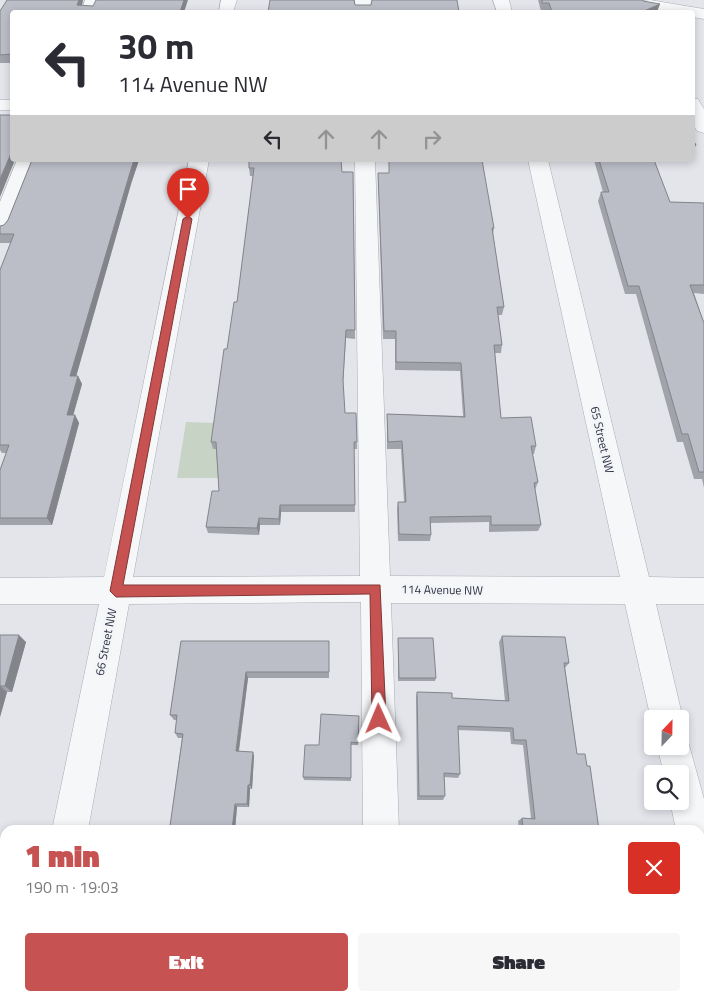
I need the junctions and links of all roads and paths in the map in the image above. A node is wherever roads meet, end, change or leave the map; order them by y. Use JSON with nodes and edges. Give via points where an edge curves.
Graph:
{"nodes":[{"id":1,"x":647,"y":5,"type":"edge"},
{"id":2,"x":679,"y":10,"type":"edge"},
{"id":3,"x":696,"y":104,"type":"edge"},
{"id":4,"x":704,"y":128,"type":"edge"},
{"id":5,"x":27,"y":162,"type":"edge"},
{"id":6,"x":199,"y":162,"type":"edge"},
{"id":7,"x":365,"y":162,"type":"edge"},
{"id":8,"x":538,"y":162,"type":"edge"},
{"id":9,"x":0,"y":227,"type":"edge"},
{"id":10,"x":376,"y":589,"type":"junction"},
{"id":11,"x":0,"y":591,"type":"edge"},
{"id":12,"x":116,"y":591,"type":"junction"},
{"id":13,"x":704,"y":591,"type":"edge"},
{"id":14,"x":637,"y":592,"type":"junction"},
{"id":15,"x":665,"y":710,"type":"edge"},
{"id":16,"x":676,"y":755,"type":"edge"},
{"id":17,"x":71,"y":825,"type":"edge"},
{"id":18,"x":381,"y":825,"type":"edge"},
{"id":19,"x":693,"y":825,"type":"edge"}],
"edges":[{"from":1,"to":2,"type":"street"},
{"from":3,"to":4,"type":"street"},
{"from":5,"to":9,"type":"street"},
{"from":6,"to":12,"type":"street","name":"66 Street NW"},
{"from":7,"to":10,"type":"street"},
{"from":8,"to":14,"type":"street","name":"65 Street NW"},
{"from":10,"to":12,"type":"street","name":"114 Avenue NW"},
{"from":10,"to":14,"type":"street","name":"114 Avenue NW"},
{"from":10,"to":18,"type":"street"},
{"from":11,"to":12,"type":"street","name":"114 Avenue NW"},
{"from":12,"to":17,"type":"street","name":"66 Street NW"},
{"from":13,"to":14,"type":"street","name":"114 Avenue NW"},
{"from":14,"to":15,"type":"street","name":"65 Street NW"},
{"from":16,"to":19,"type":"street"}]}
